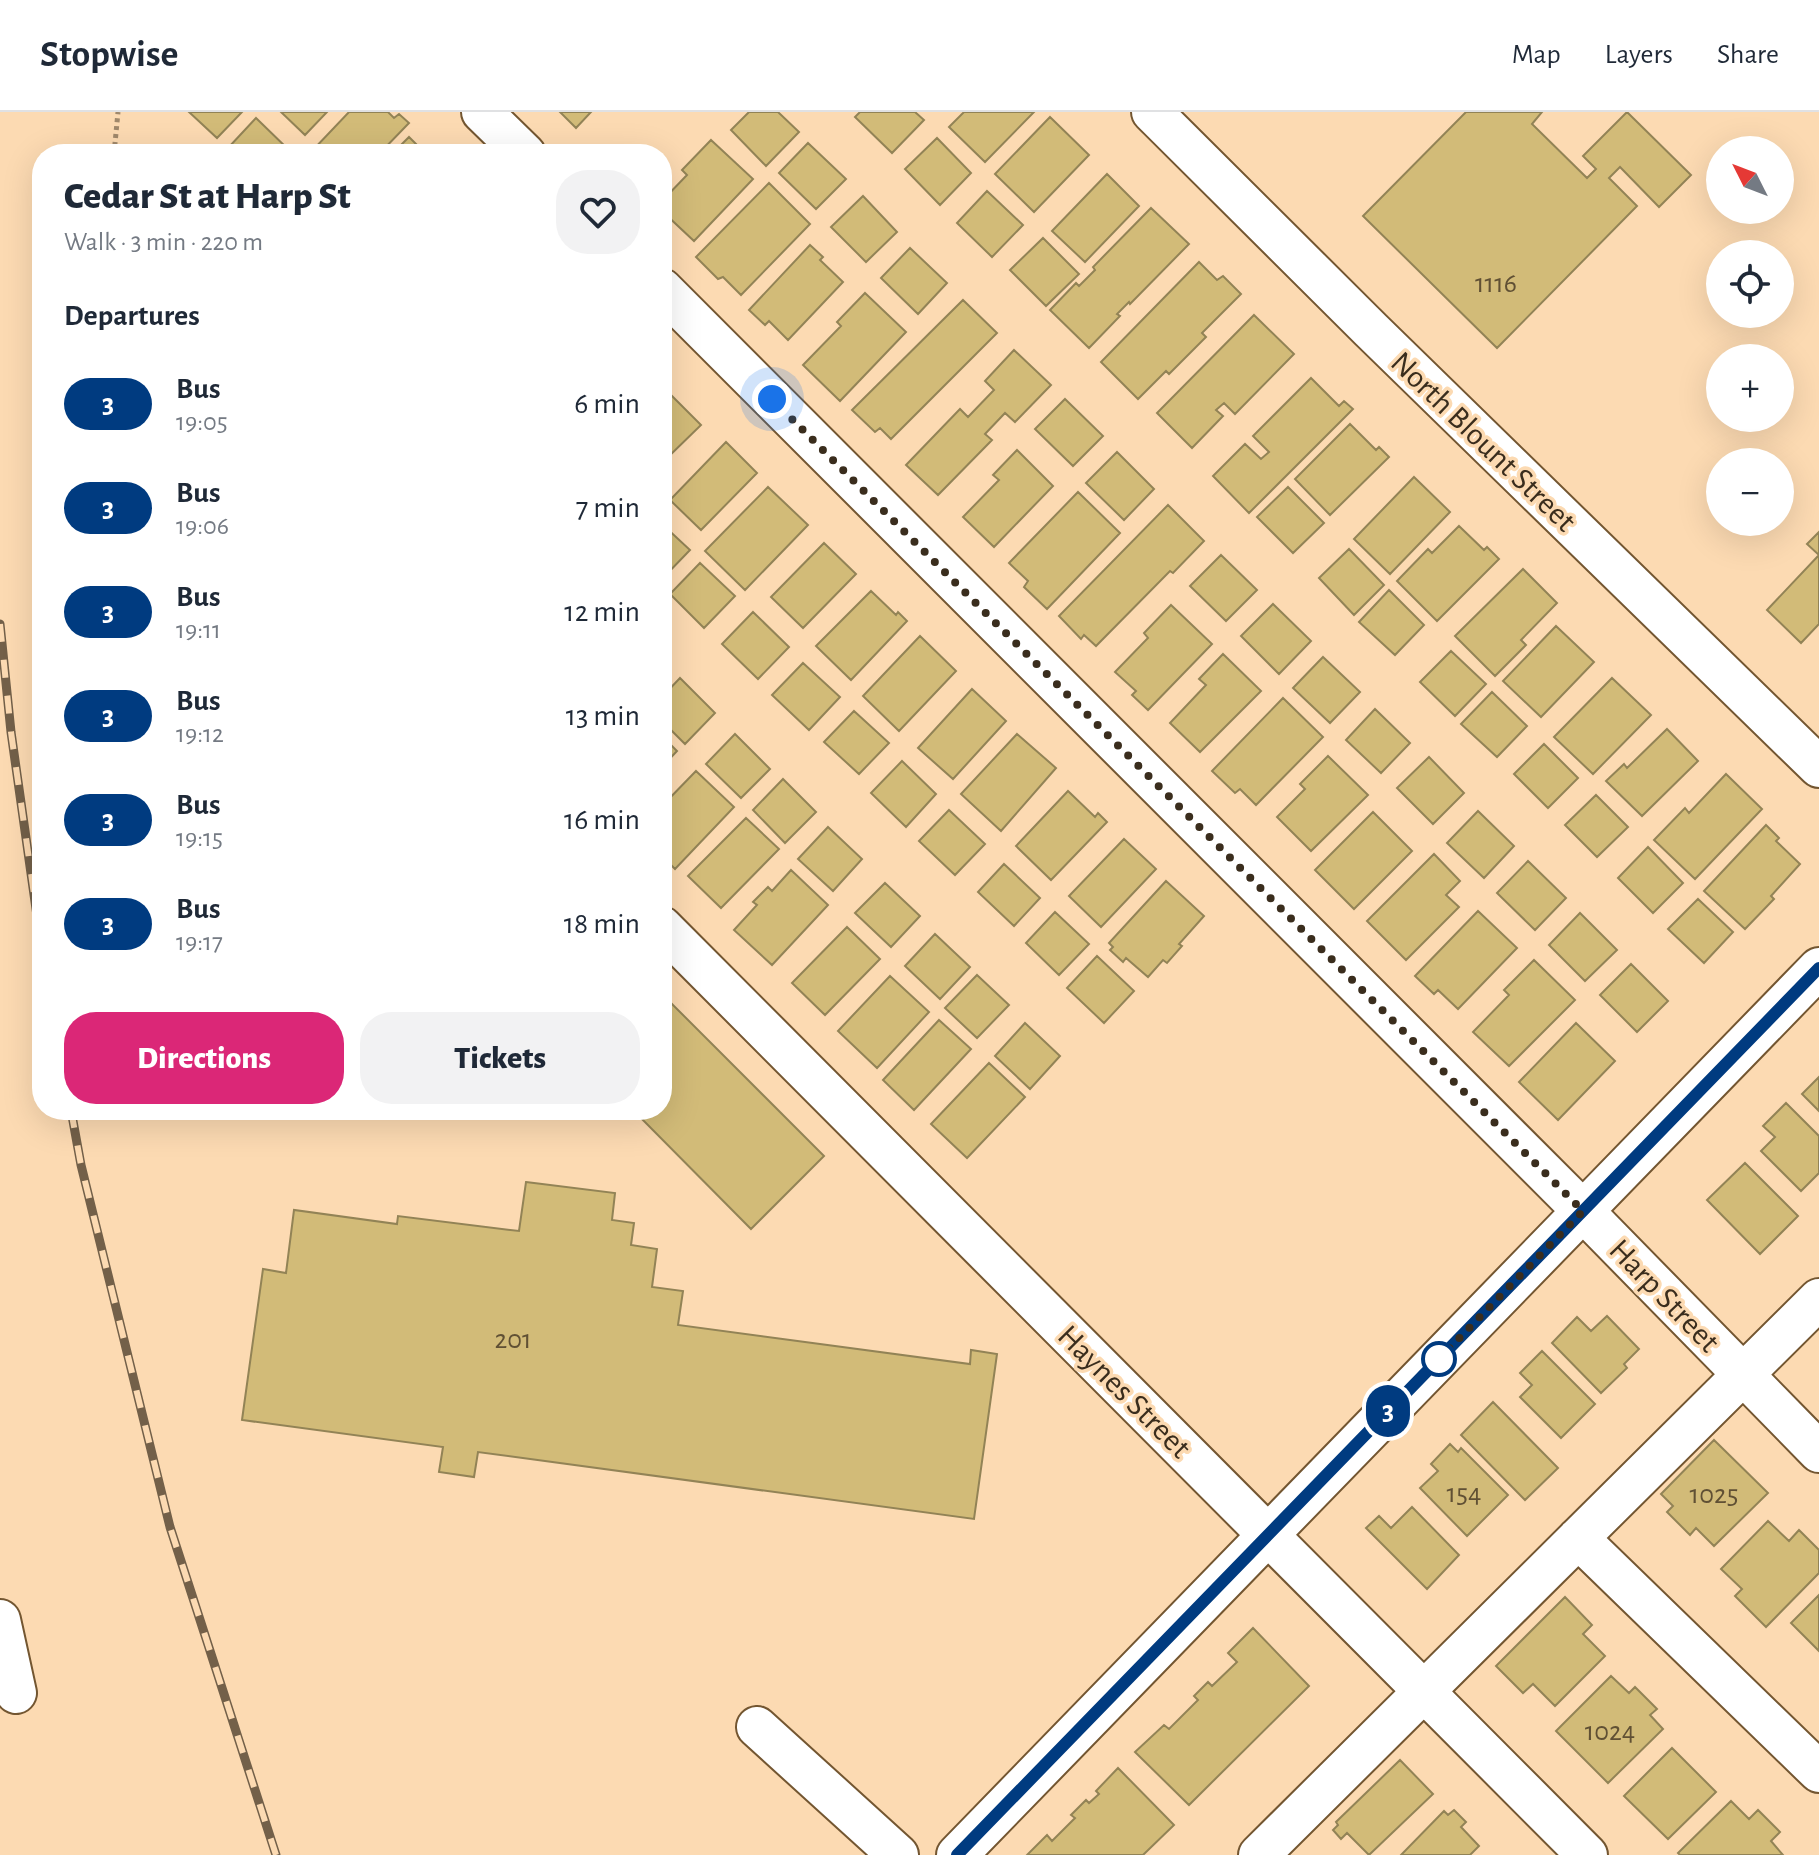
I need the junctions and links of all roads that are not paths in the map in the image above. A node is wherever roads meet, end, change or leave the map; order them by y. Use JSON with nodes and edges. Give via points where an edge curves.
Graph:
{"nodes":[{"id":1,"x":482,"y":112,"type":"edge"},
{"id":2,"x":1153,"y":112,"type":"edge"},
{"id":3,"x":515,"y":144,"type":"edge"},
{"id":4,"x":672,"y":299,"type":"edge"},
{"id":5,"x":1819,"y":767,"type":"edge"},
{"id":6,"x":672,"y":937,"type":"edge"},
{"id":7,"x":1819,"y":968,"type":"edge"},
{"id":8,"x":1583,"y":1211,"type":"junction"},
{"id":9,"x":1819,"y":1299,"type":"edge"},
{"id":10,"x":1743,"y":1375,"type":"junction"},
{"id":11,"x":1819,"y":1452,"type":"edge"},
{"id":12,"x":1268,"y":1534,"type":"junction"},
{"id":13,"x":1578,"y":1538,"type":"junction"},
{"id":14,"x":0,"y":1620,"type":"edge"},
{"id":15,"x":1422,"y":1691,"type":"junction"},
{"id":16,"x":16,"y":1693,"type":"dead end"},
{"id":17,"x":757,"y":1727,"type":"dead end"},
{"id":18,"x":1819,"y":1772,"type":"edge"},
{"id":19,"x":898,"y":1855,"type":"edge"},
{"id":20,"x":957,"y":1855,"type":"edge"},
{"id":21,"x":1259,"y":1855,"type":"edge"},
{"id":22,"x":1587,"y":1855,"type":"edge"}],
"edges":[{"from":1,"to":3,"type":"street"},
{"from":2,"to":5,"type":"street","name":"North Blount Street"},
{"from":4,"to":8,"type":"street","name":"Harp Street"},
{"from":6,"to":12,"type":"street","name":"Haynes Street"},
{"from":7,"to":8,"type":"street"},
{"from":8,"to":10,"type":"street","name":"Harp Street"},
{"from":8,"to":12,"type":"street"},
{"from":9,"to":10,"type":"street"},
{"from":10,"to":11,"type":"street","name":"Harp Street"},
{"from":10,"to":13,"type":"street"},
{"from":12,"to":15,"type":"street","name":"Haynes Street"},
{"from":12,"to":20,"type":"street"},
{"from":13,"to":15,"type":"street"},
{"from":13,"to":18,"type":"street"},
{"from":14,"to":16,"type":"street"},
{"from":15,"to":21,"type":"street"},
{"from":15,"to":22,"type":"street","name":"Haynes Street"},
{"from":17,"to":19,"type":"street"}]}
